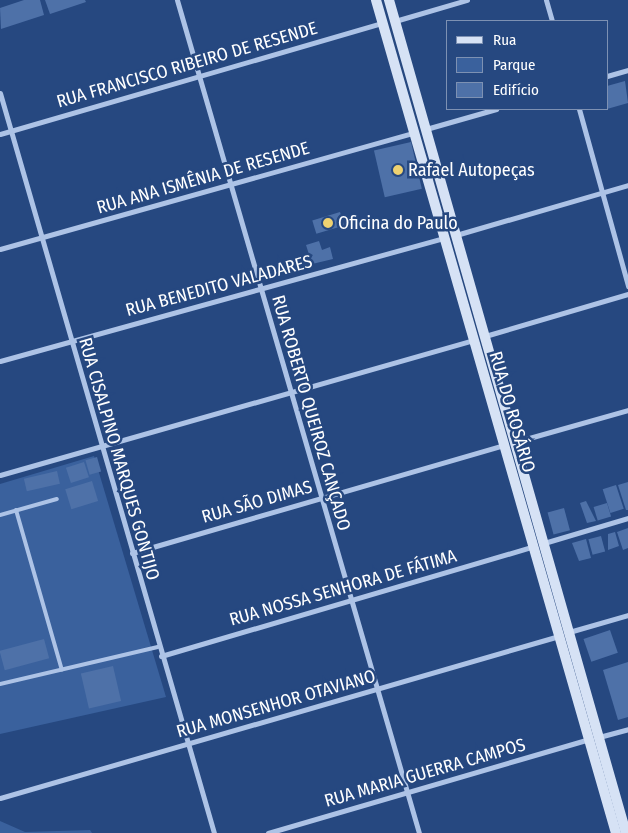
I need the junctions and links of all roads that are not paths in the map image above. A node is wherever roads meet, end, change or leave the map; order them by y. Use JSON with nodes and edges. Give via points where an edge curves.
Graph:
{"nodes":[{"id":1,"x":177,"y":0,"type":"edge"},
{"id":2,"x":376,"y":0,"type":"edge"},
{"id":3,"x":389,"y":0,"type":"edge"},
{"id":4,"x":467,"y":0,"type":"edge"},
{"id":5,"x":546,"y":0,"type":"edge"},
{"id":6,"x":552,"y":20,"type":"edge"},
{"id":7,"x":395,"y":21,"type":"junction"},
{"id":8,"x":382,"y":23,"type":"junction"},
{"id":9,"x":628,"y":70,"type":"edge"},
{"id":10,"x":198,"y":76,"type":"junction"},
{"id":11,"x":608,"y":76,"type":"edge"},
{"id":12,"x":0,"y":93,"type":"edge"},
{"id":13,"x":492,"y":110,"type":"edge"},
{"id":14,"x":579,"y":110,"type":"edge"},
{"id":15,"x":426,"y":129,"type":"junction"},
{"id":16,"x":11,"y":131,"type":"junction"},
{"id":17,"x":414,"y":133,"type":"junction"},
{"id":18,"x":0,"y":134,"type":"edge"},
{"id":19,"x":230,"y":185,"type":"junction"},
{"id":20,"x":628,"y":185,"type":"edge"},
{"id":21,"x":604,"y":192,"type":"junction"},
{"id":22,"x":456,"y":235,"type":"junction"},
{"id":23,"x":42,"y":238,"type":"junction"},
{"id":24,"x":444,"y":238,"type":"junction"},
{"id":25,"x":0,"y":249,"type":"edge"},
{"id":26,"x":628,"y":286,"type":"edge"},
{"id":27,"x":261,"y":289,"type":"junction"},
{"id":28,"x":628,"y":294,"type":"edge"},
{"id":29,"x":485,"y":336,"type":"junction"},
{"id":30,"x":474,"y":340,"type":"junction"},
{"id":31,"x":71,"y":341,"type":"junction"},
{"id":32,"x":0,"y":362,"type":"edge"},
{"id":33,"x":290,"y":392,"type":"junction"},
{"id":34,"x":628,"y":410,"type":"edge"},
{"id":35,"x":515,"y":442,"type":"junction"},
{"id":36,"x":504,"y":445,"type":"junction"},
{"id":37,"x":101,"y":446,"type":"junction"},
{"id":38,"x":0,"y":475,"type":"edge"},
{"id":39,"x":57,"y":498,"type":"dead end"},
{"id":40,"x":322,"y":498,"type":"junction"},
{"id":41,"x":16,"y":510,"type":"junction"},
{"id":42,"x":0,"y":515,"type":"edge"},
{"id":43,"x":628,"y":518,"type":"edge"},
{"id":44,"x":539,"y":545,"type":"junction"},
{"id":45,"x":132,"y":553,"type":"junction"},
{"id":46,"x":352,"y":600,"type":"junction"},
{"id":47,"x":628,"y":615,"type":"edge"},
{"id":48,"x":564,"y":634,"type":"junction"},
{"id":49,"x":158,"y":647,"type":"junction"},
{"id":50,"x":161,"y":656,"type":"junction"},
{"id":51,"x":62,"y":670,"type":"junction"},
{"id":52,"x":0,"y":684,"type":"edge"},
{"id":53,"x":377,"y":689,"type":"junction"},
{"id":54,"x":628,"y":729,"type":"edge"},
{"id":55,"x":594,"y":738,"type":"junction"},
{"id":56,"x":186,"y":744,"type":"junction"},
{"id":57,"x":408,"y":792,"type":"junction"},
{"id":58,"x":0,"y":798,"type":"edge"},
{"id":59,"x":214,"y":833,"type":"edge"},
{"id":60,"x":268,"y":833,"type":"edge"},
{"id":61,"x":419,"y":833,"type":"edge"},
{"id":62,"x":616,"y":833,"type":"edge"},
{"id":63,"x":626,"y":833,"type":"edge"}],
"edges":[{"from":1,"to":10,"type":"street","name":"RUA ROBERTO QUEIROZ CANÇADO"},
{"from":2,"to":8,"type":"main road","name":"RUA DO ROSÁRIO"},
{"from":3,"to":7,"type":"main road","name":"RUA DO ROSÁRIO"},
{"from":4,"to":7,"type":"street"},
{"from":5,"to":6,"type":"street"},
{"from":7,"to":15,"type":"main road","name":"RUA DO ROSÁRIO"},
{"from":8,"to":10,"type":"street","name":"RUA FRANCISCO RIBEIRO DE RESENDE"},
{"from":8,"to":17,"type":"main road","name":"RUA DO ROSÁRIO"},
{"from":9,"to":11,"type":"street"},
{"from":10,"to":16,"type":"street","name":"RUA FRANCISCO RIBEIRO DE RESENDE"},
{"from":10,"to":19,"type":"street","name":"RUA ROBERTO QUEIROZ CANÇADO"},
{"from":12,"to":16,"type":"street","name":"RUA CISALPINO MARQUES GONTIJO"},
{"from":13,"to":15,"type":"street"},
{"from":14,"to":21,"type":"street"},
{"from":15,"to":22,"type":"main road","name":"RUA DO ROSÁRIO"},
{"from":16,"to":18,"type":"street","name":"RUA FRANCISCO RIBEIRO DE RESENDE"},
{"from":16,"to":23,"type":"street","name":"RUA CISALPINO MARQUES GONTIJO"},
{"from":17,"to":19,"type":"street","name":"RUA ANA ISMÊNIA DE RESENDE"},
{"from":17,"to":24,"type":"main road","name":"RUA DO ROSÁRIO"},
{"from":19,"to":23,"type":"street","name":"RUA ANA ISMÊNIA DE RESENDE"},
{"from":19,"to":27,"type":"street","name":"RUA ROBERTO QUEIROZ CANÇADO"},
{"from":20,"to":21,"type":"street"},
{"from":21,"to":22,"type":"street"},
{"from":21,"to":26,"type":"street"},
{"from":22,"to":29,"type":"main road","name":"RUA DO ROSÁRIO"},
{"from":23,"to":25,"type":"street","name":"RUA ANA ISMÊNIA DE RESENDE"},
{"from":23,"to":31,"type":"street","name":"RUA CISALPINO MARQUES GONTIJO"},
{"from":24,"to":27,"type":"street","name":"RUA BENEDITO VALADARES"},
{"from":24,"to":30,"type":"main road","name":"RUA DO ROSÁRIO"},
{"from":27,"to":31,"type":"street","name":"RUA BENEDITO VALADARES"},
{"from":27,"to":33,"type":"street","name":"RUA ROBERTO QUEIROZ CANÇADO"},
{"from":28,"to":29,"type":"street"},
{"from":29,"to":35,"type":"main road","name":"RUA DO ROSÁRIO"},
{"from":30,"to":33,"type":"street"},
{"from":30,"to":36,"type":"main road","name":"RUA DO ROSÁRIO"},
{"from":31,"to":32,"type":"street","name":"RUA BENEDITO VALADARES"},
{"from":31,"to":37,"type":"street","name":"RUA CISALPINO MARQUES GONTIJO"},
{"from":33,"to":37,"type":"street"},
{"from":33,"to":40,"type":"street","name":"RUA ROBERTO QUEIROZ CANÇADO"},
{"from":34,"to":35,"type":"street"},
{"from":35,"to":44,"type":"main road","name":"RUA DO ROSÁRIO"},
{"from":36,"to":40,"type":"street","name":"RUA SÃO DIMAS"},
{"from":36,"to":44,"type":"main road","name":"RUA DO ROSÁRIO"},
{"from":37,"to":38,"type":"street"},
{"from":37,"to":45,"type":"street","name":"RUA CISALPINO MARQUES GONTIJO"},
{"from":39,"to":41,"type":"lane"},
{"from":40,"to":45,"type":"street","name":"RUA SÃO DIMAS"},
{"from":40,"to":46,"type":"street","name":"RUA ROBERTO QUEIROZ CANÇADO"},
{"from":41,"to":42,"type":"lane"},
{"from":41,"to":51,"type":"lane"},
{"from":43,"to":44,"type":"street","name":"RUA NOSSA SENHORA DE FÁTIMA"},
{"from":44,"to":46,"type":"street","name":"RUA NOSSA SENHORA DE FÁTIMA"},
{"from":44,"to":48,"type":"main road","name":"RUA DO ROSÁRIO"},
{"from":45,"to":49,"type":"street","name":"RUA CISALPINO MARQUES GONTIJO"},
{"from":46,"to":50,"type":"street","name":"RUA NOSSA SENHORA DE FÁTIMA"},
{"from":46,"to":53,"type":"street","name":"RUA ROBERTO QUEIROZ CANÇADO"},
{"from":47,"to":48,"type":"street","name":"RUA MONSENHOR OTAVIANO"},
{"from":48,"to":53,"type":"street","name":"RUA MONSENHOR OTAVIANO"},
{"from":48,"to":55,"type":"main road","name":"RUA DO ROSÁRIO"},
{"from":49,"to":50,"type":"street","name":"RUA CISALPINO MARQUES GONTIJO"},
{"from":49,"to":51,"type":"lane"},
{"from":50,"to":56,"type":"street","name":"RUA CISALPINO MARQUES GONTIJO"},
{"from":51,"to":52,"type":"lane"},
{"from":53,"to":56,"type":"street","name":"RUA MONSENHOR OTAVIANO"},
{"from":53,"to":57,"type":"street","name":"RUA ROBERTO QUEIROZ CANÇADO"},
{"from":54,"to":55,"type":"street","name":"RUA MARIA GUERRA CAMPOS"},
{"from":55,"to":57,"type":"street","name":"RUA MARIA GUERRA CAMPOS"},
{"from":55,"to":62,"type":"main road","name":"RUA DO ROSÁRIO"},
{"from":55,"to":63,"type":"main road","name":"RUA DO ROSÁRIO"},
{"from":56,"to":58,"type":"street","name":"RUA MONSENHOR OTAVIANO"},
{"from":56,"to":59,"type":"street","name":"RUA CISALPINO MARQUES GONTIJO"},
{"from":57,"to":60,"type":"street","name":"RUA MARIA GUERRA CAMPOS"},
{"from":57,"to":61,"type":"street","name":"RUA ROBERTO QUEIROZ CANÇADO"}]}
